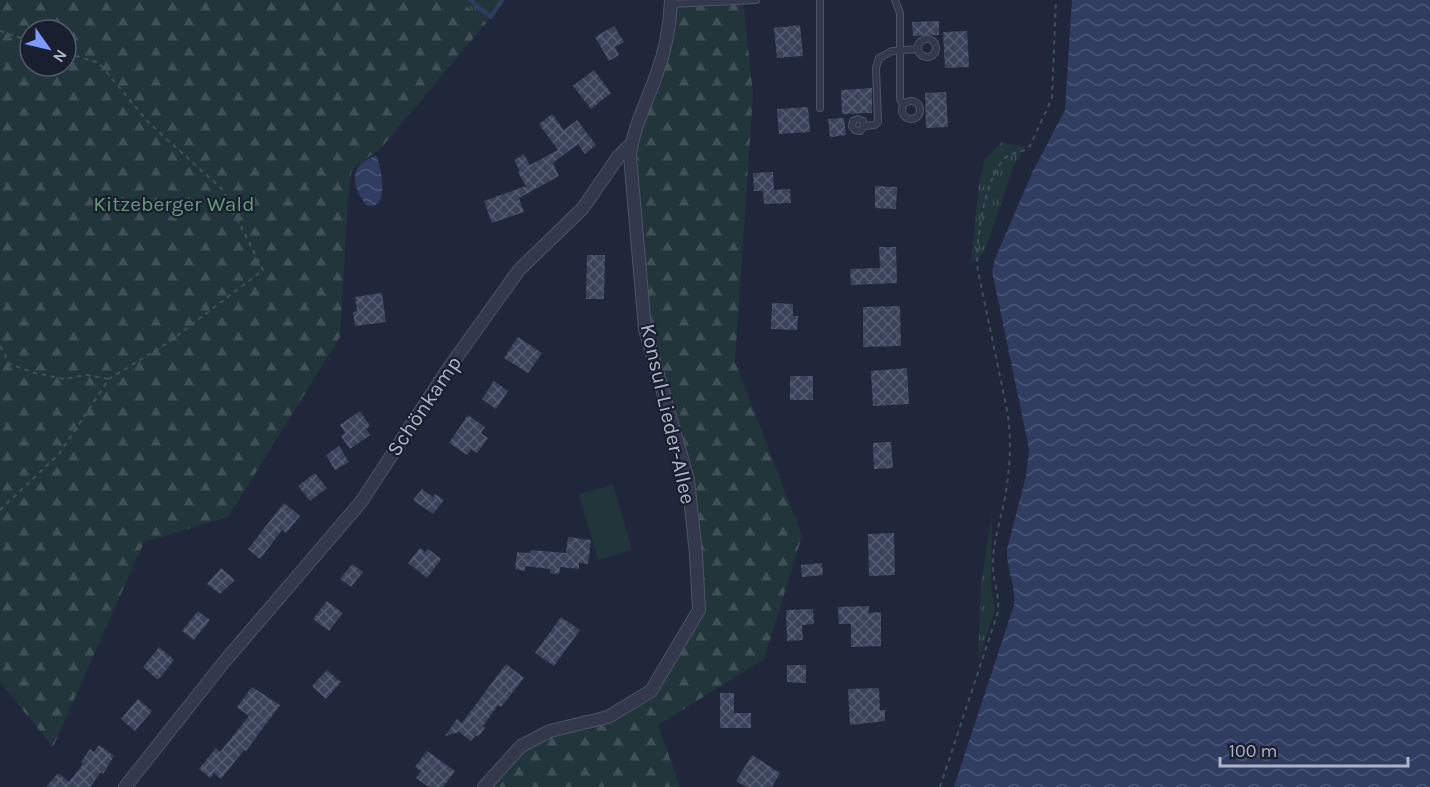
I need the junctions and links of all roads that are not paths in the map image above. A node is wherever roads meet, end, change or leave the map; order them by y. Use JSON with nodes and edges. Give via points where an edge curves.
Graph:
{"nodes":[{"id":1,"x":756,"y":0,"type":"edge"},
{"id":2,"x":820,"y":0,"type":"edge"},
{"id":3,"x":895,"y":0,"type":"edge"},
{"id":4,"x":671,"y":2,"type":"edge"},
{"id":5,"x":918,"y":49,"type":"dead end"},
{"id":6,"x":900,"y":50,"type":"junction"},
{"id":7,"x":903,"y":105,"type":"dead end"},
{"id":8,"x":820,"y":108,"type":"dead end"},
{"id":9,"x":864,"y":126,"type":"dead end"},
{"id":10,"x":631,"y":144,"type":"junction"},
{"id":11,"x":125,"y":787,"type":"edge"},
{"id":12,"x":484,"y":787,"type":"edge"}],
"edges":[{"from":1,"to":4,"type":"lane"},
{"from":2,"to":8,"type":"lane"},
{"from":3,"to":6,"type":"lane","via":[[900,14]]},
{"from":4,"to":10,"type":"street","name":"Schönkamp","via":[[664,50]]},
{"from":5,"to":6,"type":"lane"},
{"from":6,"to":7,"type":"lane"},
{"from":6,"to":9,"type":"lane","via":[[886,53],[877,62],[879,118],[875,125]]},
{"from":10,"to":11,"type":"street","name":"Schönkamp","via":[[583,208],[519,270],[361,502],[224,662]]},
{"from":10,"to":12,"type":"street","name":"Konsul-Lieder-Allee","via":[[645,329],[688,479],[699,610],[651,691],[608,717],[550,731],[521,746]]}]}
